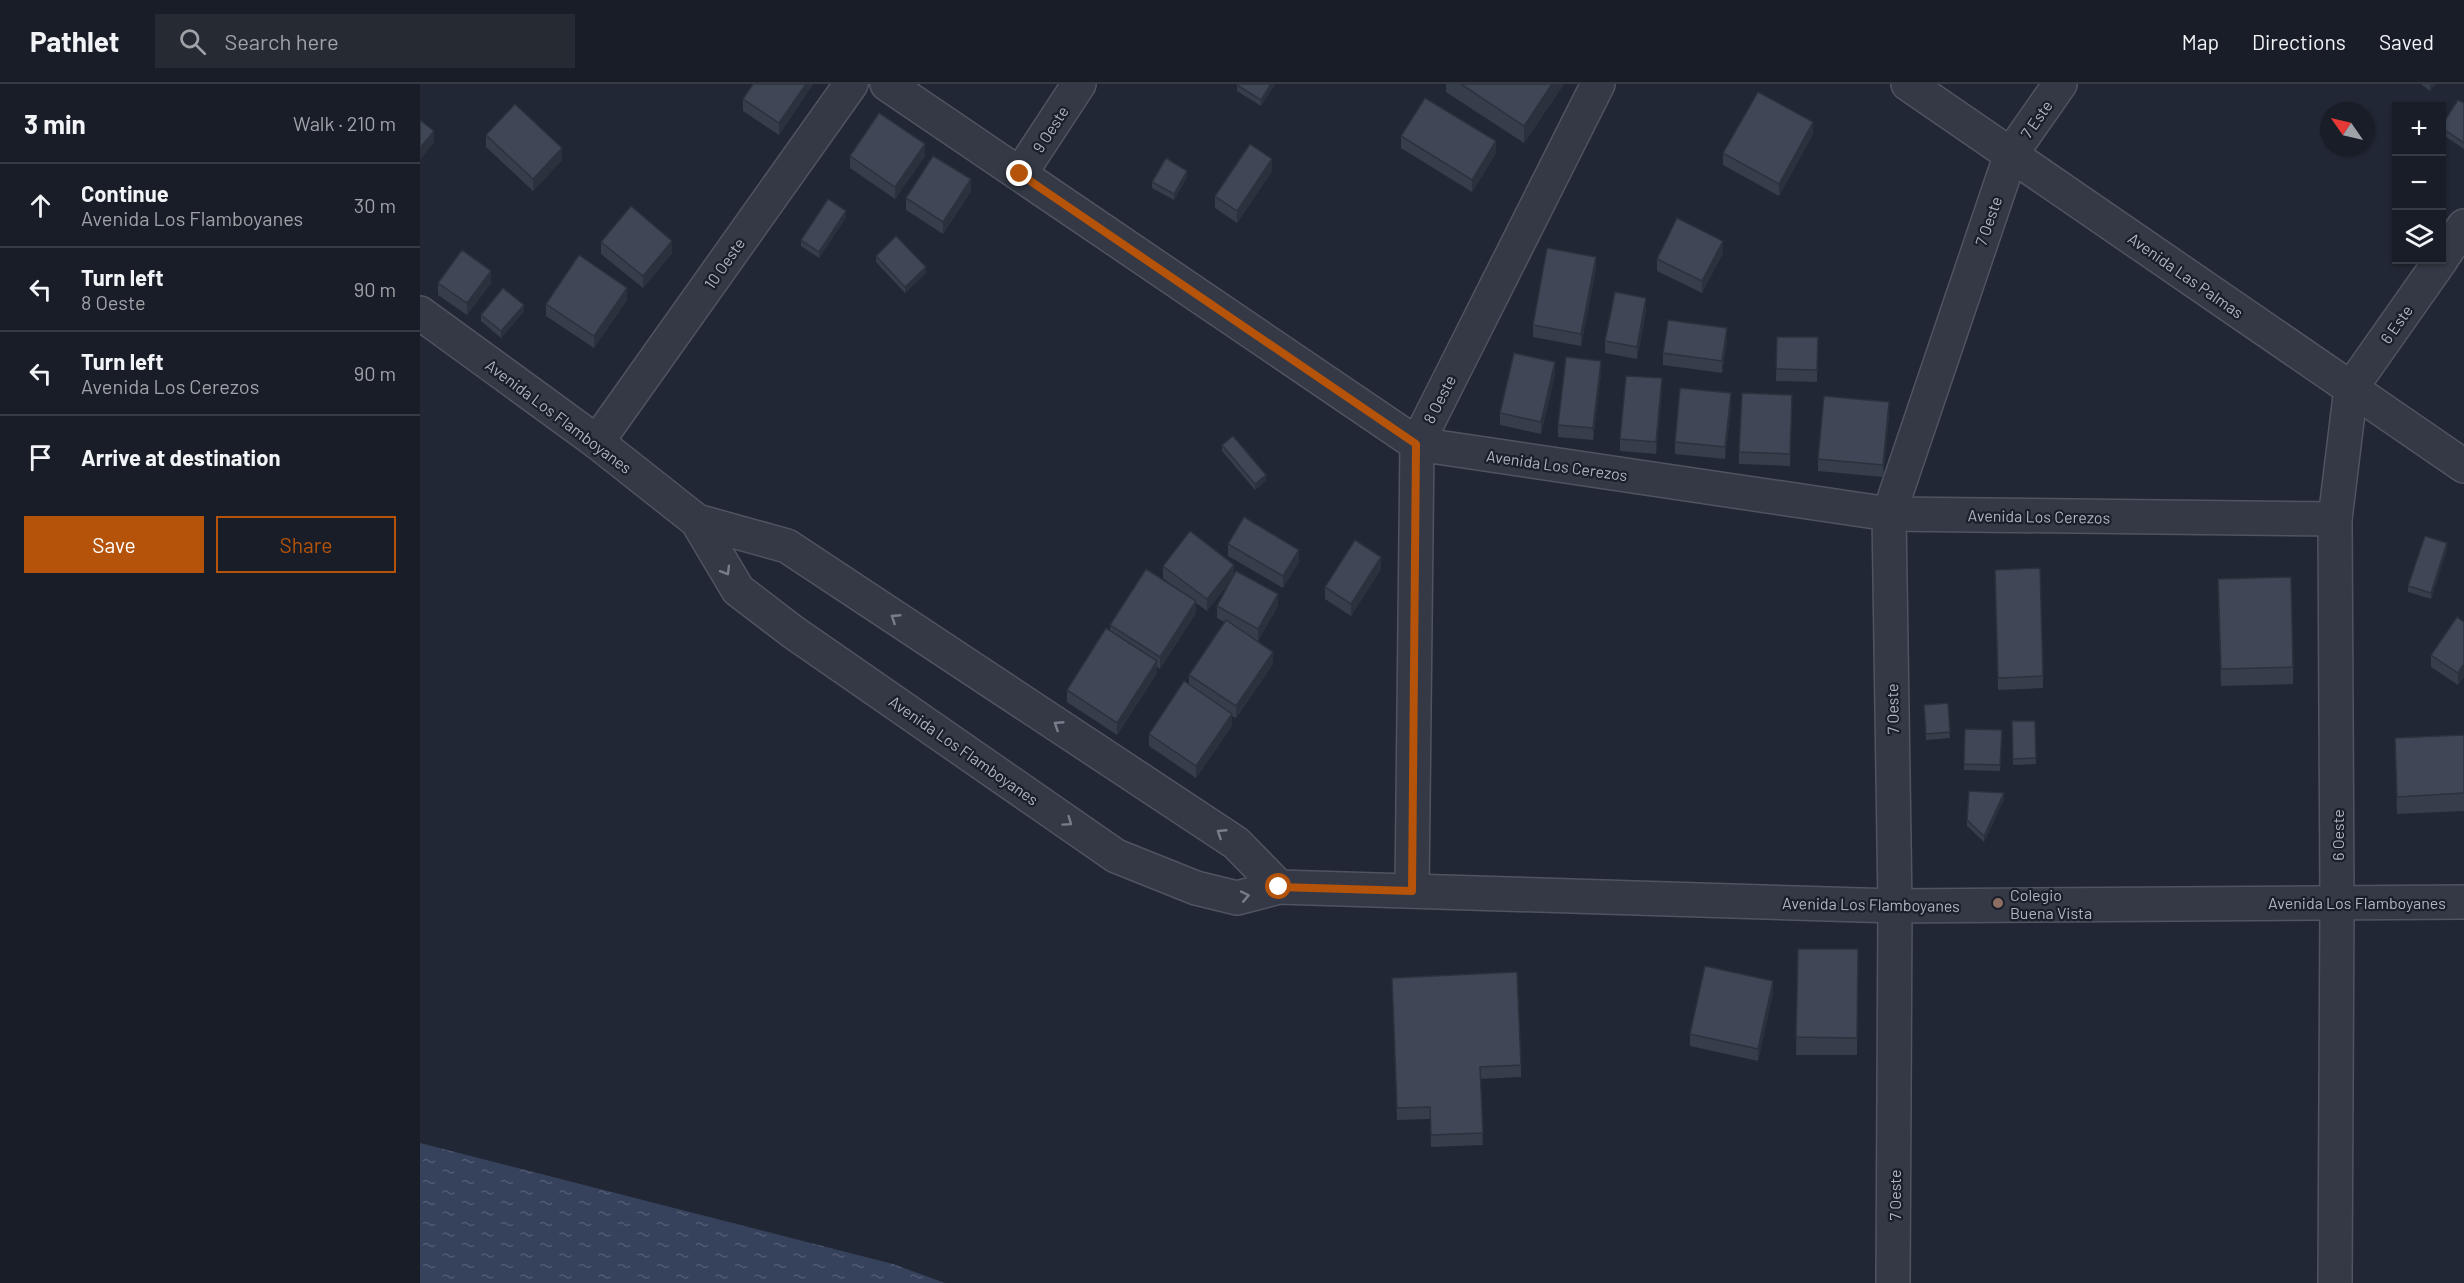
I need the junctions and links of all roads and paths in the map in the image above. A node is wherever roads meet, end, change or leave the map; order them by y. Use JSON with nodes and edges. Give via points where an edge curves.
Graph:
{"nodes":[{"id":1,"x":851,"y":84,"type":"edge"},
{"id":2,"x":887,"y":84,"type":"edge"},
{"id":3,"x":1079,"y":84,"type":"edge"},
{"id":4,"x":1598,"y":84,"type":"edge"},
{"id":5,"x":1908,"y":84,"type":"edge"},
{"id":6,"x":2060,"y":84,"type":"edge"},
{"id":7,"x":2011,"y":154,"type":"junction"},
{"id":8,"x":1020,"y":174,"type":"junction"},
{"id":9,"x":2464,"y":226,"type":"edge"},
{"id":10,"x":2446,"y":252,"type":"edge"},
{"id":11,"x":2438,"y":264,"type":"edge"},
{"id":12,"x":420,"y":313,"type":"edge"},
{"id":13,"x":2351,"y":388,"type":"junction"},
{"id":14,"x":597,"y":442,"type":"junction"},
{"id":15,"x":1416,"y":444,"type":"junction"},
{"id":16,"x":2464,"y":466,"type":"edge"},
{"id":17,"x":1889,"y":514,"type":"junction"},
{"id":18,"x":2336,"y":519,"type":"junction"},
{"id":19,"x":697,"y":521,"type":"junction"},
{"id":20,"x":1279,"y":887,"type":"junction"},
{"id":21,"x":1412,"y":891,"type":"junction"},
{"id":22,"x":2337,"y":902,"type":"junction"},
{"id":23,"x":2464,"y":902,"type":"edge"},
{"id":24,"x":1895,"y":906,"type":"junction"},
{"id":25,"x":1893,"y":1283,"type":"edge"},
{"id":26,"x":2336,"y":1283,"type":"edge"}],
"edges":[{"from":1,"to":14,"type":"street","name":"10 Oeste"},
{"from":2,"to":8,"type":"street","name":"Avenida Los Cerezos"},
{"from":3,"to":8,"type":"street","name":"9 Oeste"},
{"from":4,"to":15,"type":"street","name":"8 Oeste"},
{"from":5,"to":7,"type":"street","name":"Avenida Las Palmas"},
{"from":6,"to":7,"type":"street","name":"7 Este"},
{"from":7,"to":13,"type":"street","name":"Avenida Las Palmas"},
{"from":7,"to":17,"type":"street","name":"7 Oeste"},
{"from":8,"to":15,"type":"street","name":"Avenida Los Cerezos"},
{"from":9,"to":10,"type":"street","name":"6 Este"},
{"from":11,"to":13,"type":"street","name":"6 Este"},
{"from":12,"to":14,"type":"street","name":"Avenida Los Flamboyanes"},
{"from":13,"to":16,"type":"street","name":"Avenida Las Palmas"},
{"from":13,"to":18,"type":"street","name":"6 Oeste"},
{"from":14,"to":19,"type":"street","name":"Avenida Los Flamboyanes"},
{"from":15,"to":17,"type":"street","name":"Avenida Los Cerezos"},
{"from":15,"to":21,"type":"street","name":"8 Oeste"},
{"from":17,"to":18,"type":"street","name":"Avenida Los Cerezos"},
{"from":17,"to":24,"type":"street","name":"7 Oeste"},
{"from":18,"to":22,"type":"street","name":"6 Oeste"},
{"from":20,"to":19,"type":"street","name":"Avenida Los Flamboyanes","one_way":true,"via":[[1236,843],[786,546]]},
{"from":19,"to":20,"type":"street","name":"Avenida Los Flamboyanes","one_way":true,"via":[[738,590],[1116,856],[1196,888],[1237,898]]},
{"from":20,"to":21,"type":"street","name":"Avenida Los Flamboyanes"},
{"from":21,"to":24,"type":"street","name":"Avenida Los Flamboyanes"},
{"from":22,"to":23,"type":"street","name":"Avenida Los Flamboyanes"},
{"from":22,"to":24,"type":"street","name":"Avenida Los Flamboyanes"},
{"from":22,"to":26,"type":"street","name":"6 Oeste"},
{"from":24,"to":25,"type":"street","name":"7 Oeste"}]}
